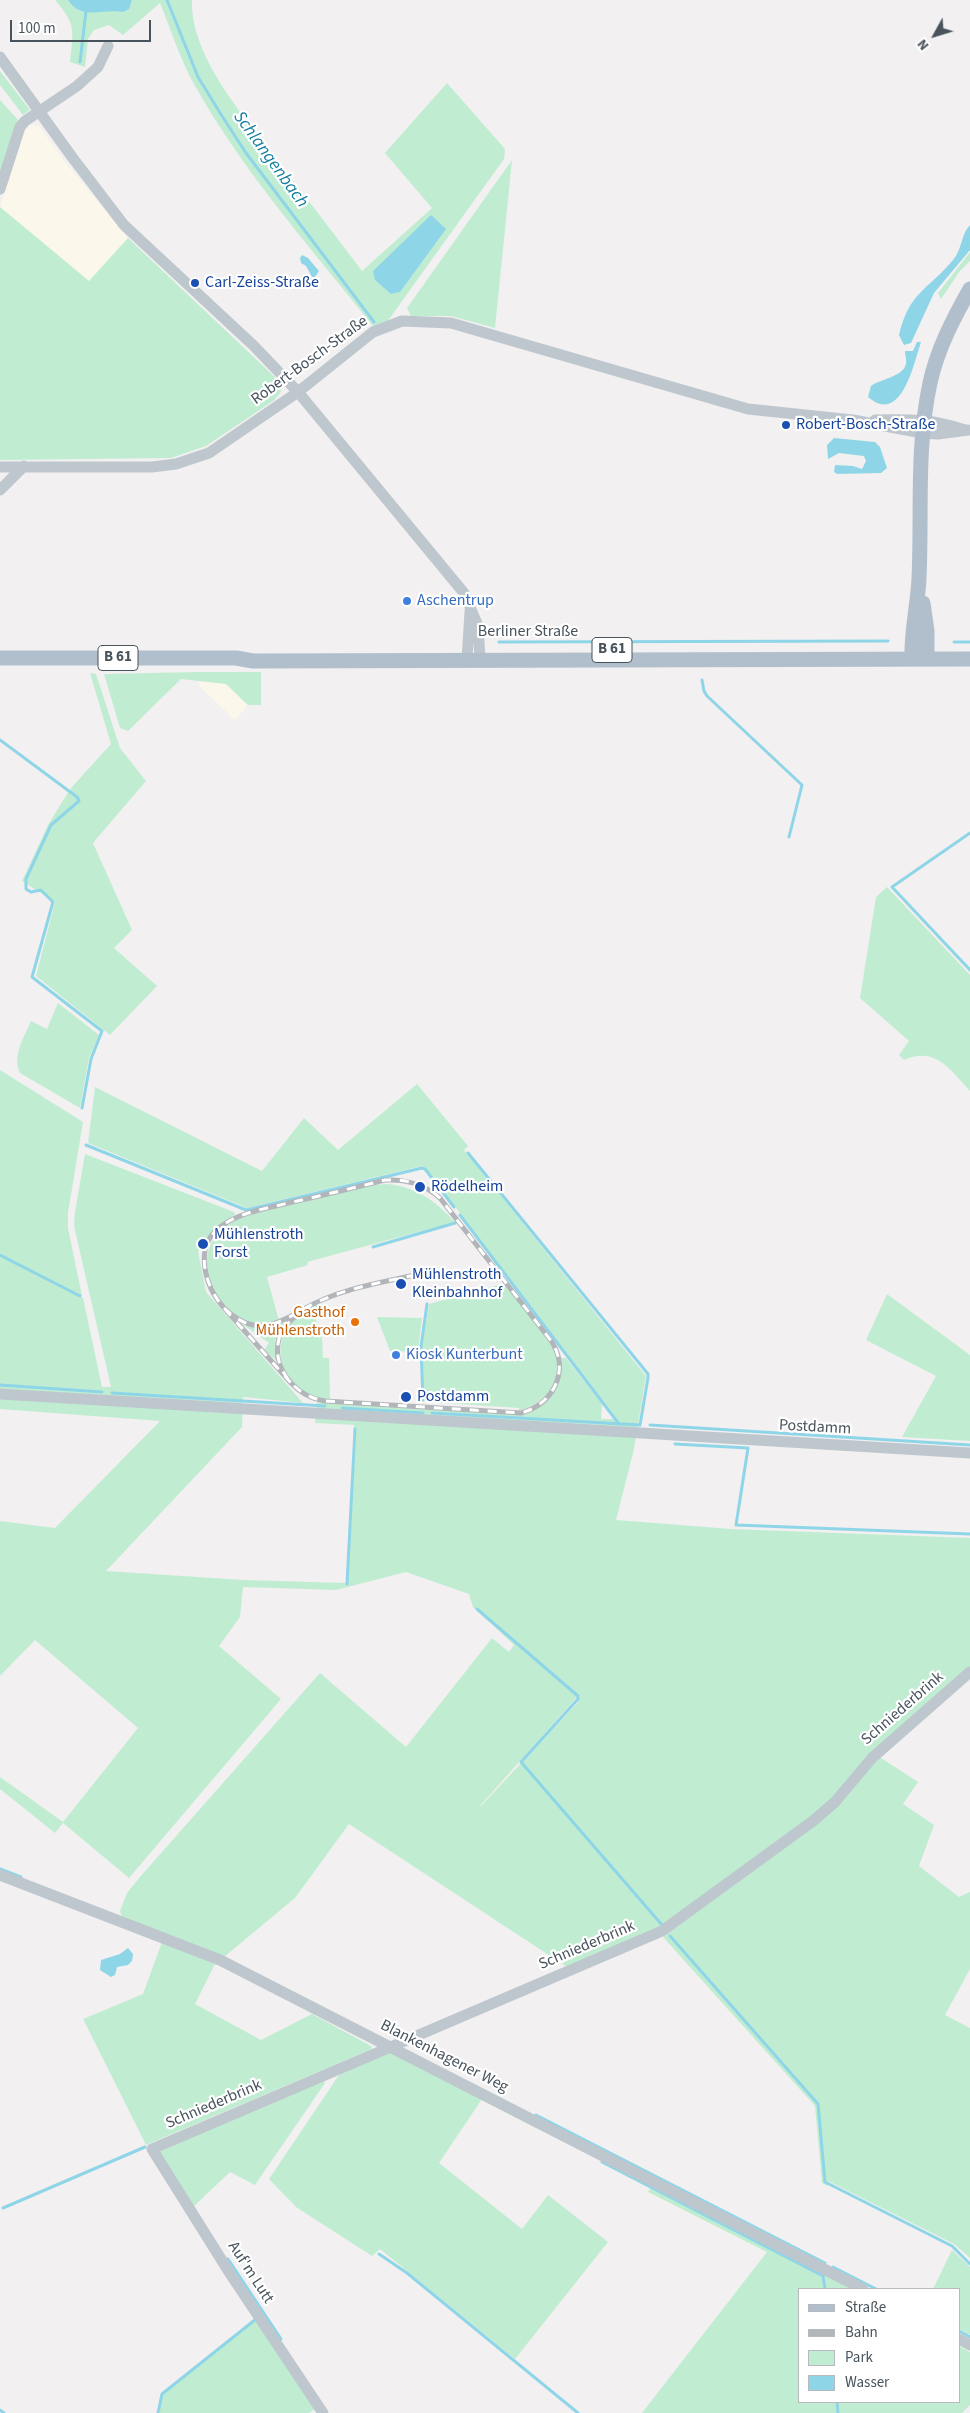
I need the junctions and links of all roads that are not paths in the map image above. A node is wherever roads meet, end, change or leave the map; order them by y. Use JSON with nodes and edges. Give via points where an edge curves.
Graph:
{"nodes":[{"id":1,"x":108,"y":46,"type":"dead end"},
{"id":2,"x":0,"y":57,"type":"edge"},
{"id":3,"x":40,"y":111,"type":"junction"},
{"id":4,"x":0,"y":189,"type":"edge"},
{"id":5,"x":970,"y":289,"type":"edge"},
{"id":6,"x":298,"y":392,"type":"junction"},
{"id":7,"x":923,"y":427,"type":"junction"},
{"id":8,"x":969,"y":430,"type":"edge"},
{"id":9,"x":24,"y":466,"type":"junction"},
{"id":10,"x":0,"y":467,"type":"edge"},
{"id":11,"x":0,"y":490,"type":"edge"},
{"id":12,"x":919,"y":580,"type":"junction"},
{"id":13,"x":970,"y":652,"type":"edge"},
{"id":14,"x":473,"y":654,"type":"junction"},
{"id":15,"x":911,"y":654,"type":"junction"},
{"id":16,"x":927,"y":654,"type":"junction"},
{"id":17,"x":0,"y":658,"type":"edge"},
{"id":18,"x":970,"y":659,"type":"edge"},
{"id":19,"x":0,"y":1394,"type":"edge"},
{"id":20,"x":970,"y":1453,"type":"edge"},
{"id":21,"x":970,"y":1672,"type":"edge"},
{"id":22,"x":0,"y":1875,"type":"edge"},
{"id":23,"x":389,"y":2047,"type":"junction"},
{"id":24,"x":152,"y":2149,"type":"joint"},
{"id":25,"x":861,"y":2288,"type":"edge"},
{"id":26,"x":322,"y":2413,"type":"edge"}],
"edges":[{"from":1,"to":3,"type":"street","via":[[98,67]]},
{"from":2,"to":3,"type":"street"},
{"from":3,"to":4,"type":"street","via":[[20,127]]},
{"from":3,"to":6,"type":"street","via":[[124,225],[254,346]]},
{"from":5,"to":7,"type":"main road","via":[[942,344],[930,382]]},
{"from":6,"to":7,"type":"street","name":"Robert-Bosch-Straße","via":[[373,332],[402,321],[426,321],[451,323],[736,406]]},
{"from":6,"to":9,"type":"street","name":"Robert-Bosch-Straße","via":[[209,453],[176,464],[152,467]]},
{"from":6,"to":14,"type":"street","via":[[464,593],[470,605]]},
{"from":7,"to":8,"type":"street","name":"Robert-Bosch-Straße","via":[[938,434]]},
{"from":7,"to":12,"type":"main road"},
{"from":9,"to":10,"type":"street","name":"Robert-Bosch-Straße"},
{"from":9,"to":11,"type":"street"},
{"from":12,"to":15,"type":"main road"},
{"from":12,"to":16,"type":"main road"},
{"from":13,"to":16,"type":"main road","name":"Berliner Straße","number":"B 61"},
{"from":14,"to":15,"type":"main road","name":"Berliner Straße","number":"B 61"},
{"from":14,"to":17,"type":"main road","name":"Berliner Straße","number":"B 61","via":[[253,661],[236,658]]},
{"from":15,"to":16,"type":"main road","name":"Berliner Straße","number":"B 61"},
{"from":16,"to":18,"type":"main road","name":"Berliner Straße","number":"B 61"},
{"from":19,"to":20,"type":"street","name":"Postdamm"},
{"from":21,"to":23,"type":"street","name":"Schniederbrink","via":[[872,1758],[836,1802],[662,1931]]},
{"from":22,"to":23,"type":"street","name":"Blankenhagener Weg","via":[[220,1960]]},
{"from":23,"to":24,"type":"street","name":"Schniederbrink"},
{"from":23,"to":25,"type":"street","name":"Blankenhagener Weg"},
{"from":24,"to":26,"type":"street","name":"Auf'm Lutt"}]}
